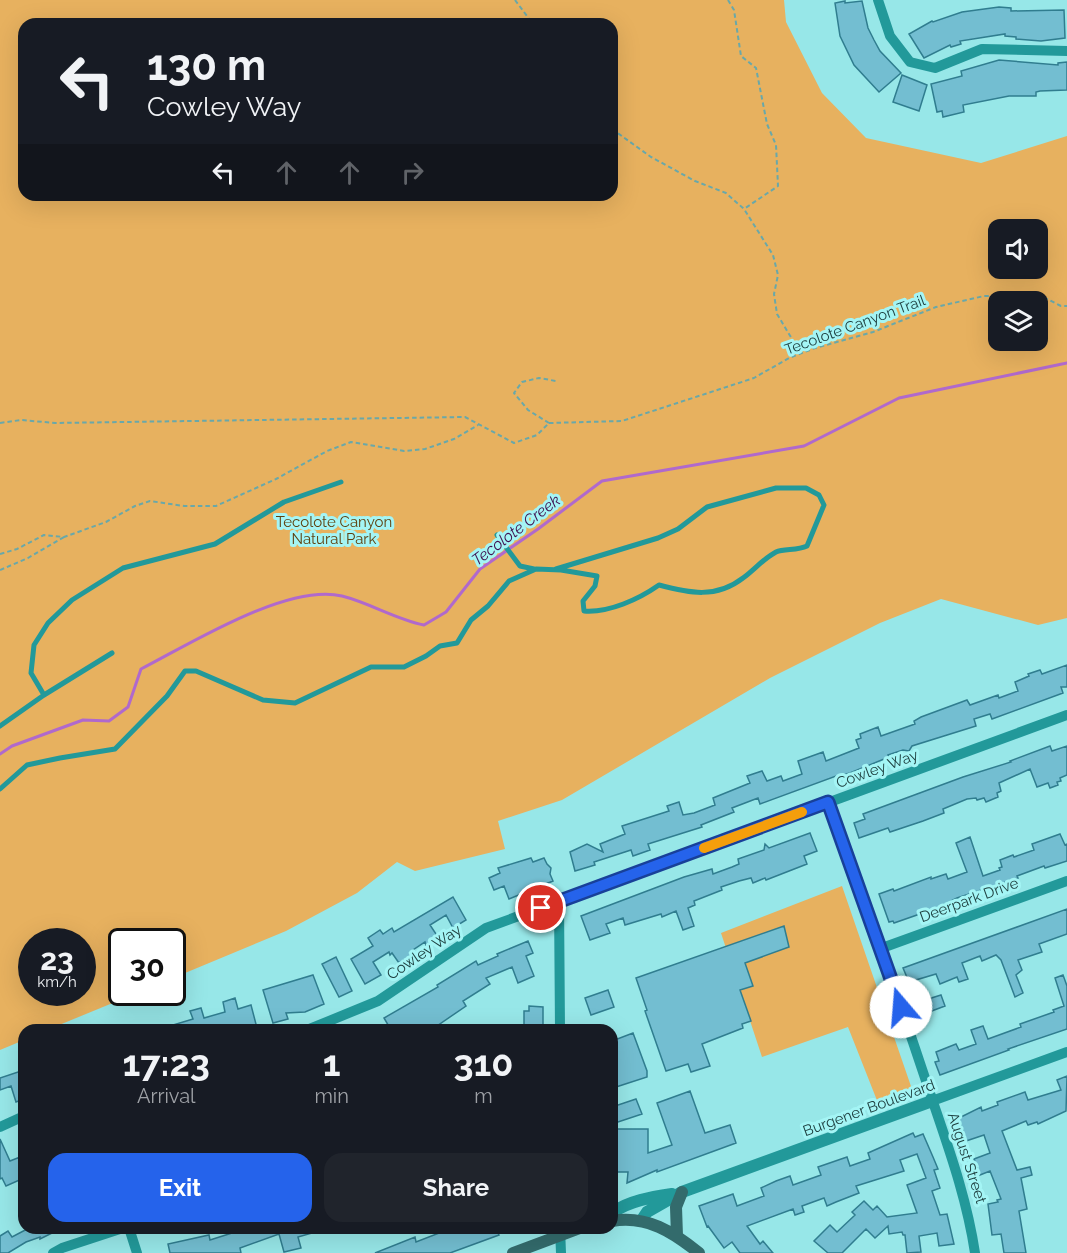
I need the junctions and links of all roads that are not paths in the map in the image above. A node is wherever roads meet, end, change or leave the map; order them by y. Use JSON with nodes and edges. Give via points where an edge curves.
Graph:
{"nodes":[{"id":1,"x":878,"y":0,"type":"edge"},
{"id":2,"x":1067,"y":51,"type":"edge"},
{"id":3,"x":341,"y":482,"type":"dead end"},
{"id":4,"x":497,"y":535,"type":"dead end"},
{"id":5,"x":536,"y":569,"type":"junction"},
{"id":6,"x":556,"y":569,"type":"junction"},
{"id":7,"x":112,"y":653,"type":"dead end"},
{"id":8,"x":44,"y":694,"type":"junction"},
{"id":9,"x":1067,"y":715,"type":"edge"},
{"id":10,"x":0,"y":726,"type":"edge"},
{"id":11,"x":0,"y":789,"type":"edge"},
{"id":12,"x":828,"y":802,"type":"junction"},
{"id":13,"x":1067,"y":881,"type":"edge"},
{"id":14,"x":559,"y":901,"type":"junction"},
{"id":15,"x":882,"y":948,"type":"junction"},
{"id":16,"x":322,"y":1024,"type":"edge"},
{"id":17,"x":560,"y":1024,"type":"edge"},
{"id":18,"x":1067,"y":1052,"type":"edge"},
{"id":19,"x":932,"y":1101,"type":"junction"},
{"id":20,"x":18,"y":1119,"type":"edge"},
{"id":21,"x":0,"y":1127,"type":"edge"},
{"id":22,"x":682,"y":1192,"type":"junction"},
{"id":23,"x":618,"y":1208,"type":"edge"},
{"id":24,"x":618,"y":1220,"type":"edge"},
{"id":25,"x":641,"y":1221,"type":"junction"},
{"id":26,"x":105,"y":1234,"type":"edge"},
{"id":27,"x":131,"y":1234,"type":"edge"},
{"id":28,"x":556,"y":1234,"type":"edge"},
{"id":29,"x":560,"y":1234,"type":"edge"},
{"id":30,"x":677,"y":1236,"type":"junction"},
{"id":31,"x":53,"y":1253,"type":"edge"},
{"id":32,"x":137,"y":1253,"type":"edge"},
{"id":33,"x":513,"y":1253,"type":"edge"},
{"id":34,"x":561,"y":1253,"type":"edge"},
{"id":35,"x":699,"y":1253,"type":"edge"},
{"id":36,"x":975,"y":1253,"type":"edge"}],
"edges":[{"from":1,"to":2,"type":"street","via":[[890,36],[910,62],[935,68],[982,49]]},
{"from":3,"to":8,"type":"lane","via":[[284,502],[215,544],[123,568],[72,600],[48,623],[34,645],[31,673]]},
{"from":4,"to":5,"type":"lane","via":[[520,566]]},
{"from":5,"to":6,"type":"lane"},
{"from":5,"to":11,"type":"lane","via":[[509,580],[471,620],[458,643],[440,646],[404,667],[371,668],[295,703],[262,700],[196,671],[184,671],[166,696],[115,749],[27,765]]},
{"from":6,"to":6,"type":"lane","via":[[597,576],[583,602],[584,611],[612,607],[659,585],[689,593],[725,589],[777,551],[807,546],[824,505],[819,495],[806,488],[776,488],[707,507],[678,529],[658,538]]},
{"from":7,"to":8,"type":"lane"},
{"from":8,"to":10,"type":"lane"},
{"from":9,"to":12,"type":"street","name":"Cowley Way"},
{"from":12,"to":14,"type":"street","name":"Cowley Way"},
{"from":12,"to":15,"type":"street","name":"August Street"},
{"from":13,"to":15,"type":"street","name":"Deerpark Drive"},
{"from":14,"to":16,"type":"street","name":"Cowley Way","via":[[486,928],[378,1001]]},
{"from":14,"to":17,"type":"street"},
{"from":15,"to":19,"type":"street","name":"August Street"},
{"from":18,"to":19,"type":"street","name":"Burgener Boulevard"},
{"from":19,"to":22,"type":"street","name":"Burgener Boulevard"},
{"from":19,"to":36,"type":"street","name":"August Street","via":[[969,1215]]},
{"from":20,"to":21,"type":"street"},
{"from":22,"to":23,"type":"street","name":"Burgener Boulevard"},
{"from":22,"to":25,"type":"street","name":"Burgener Boulevard","via":[[647,1212]]},
{"from":22,"to":30,"type":"main road","via":[[676,1207]]},
{"from":24,"to":25,"type":"main road"},
{"from":25,"to":30,"type":"main road"},
{"from":26,"to":31,"type":"street"},
{"from":27,"to":32,"type":"street"},
{"from":28,"to":33,"type":"main road"},
{"from":29,"to":34,"type":"street"},
{"from":30,"to":35,"type":"main road"}]}
